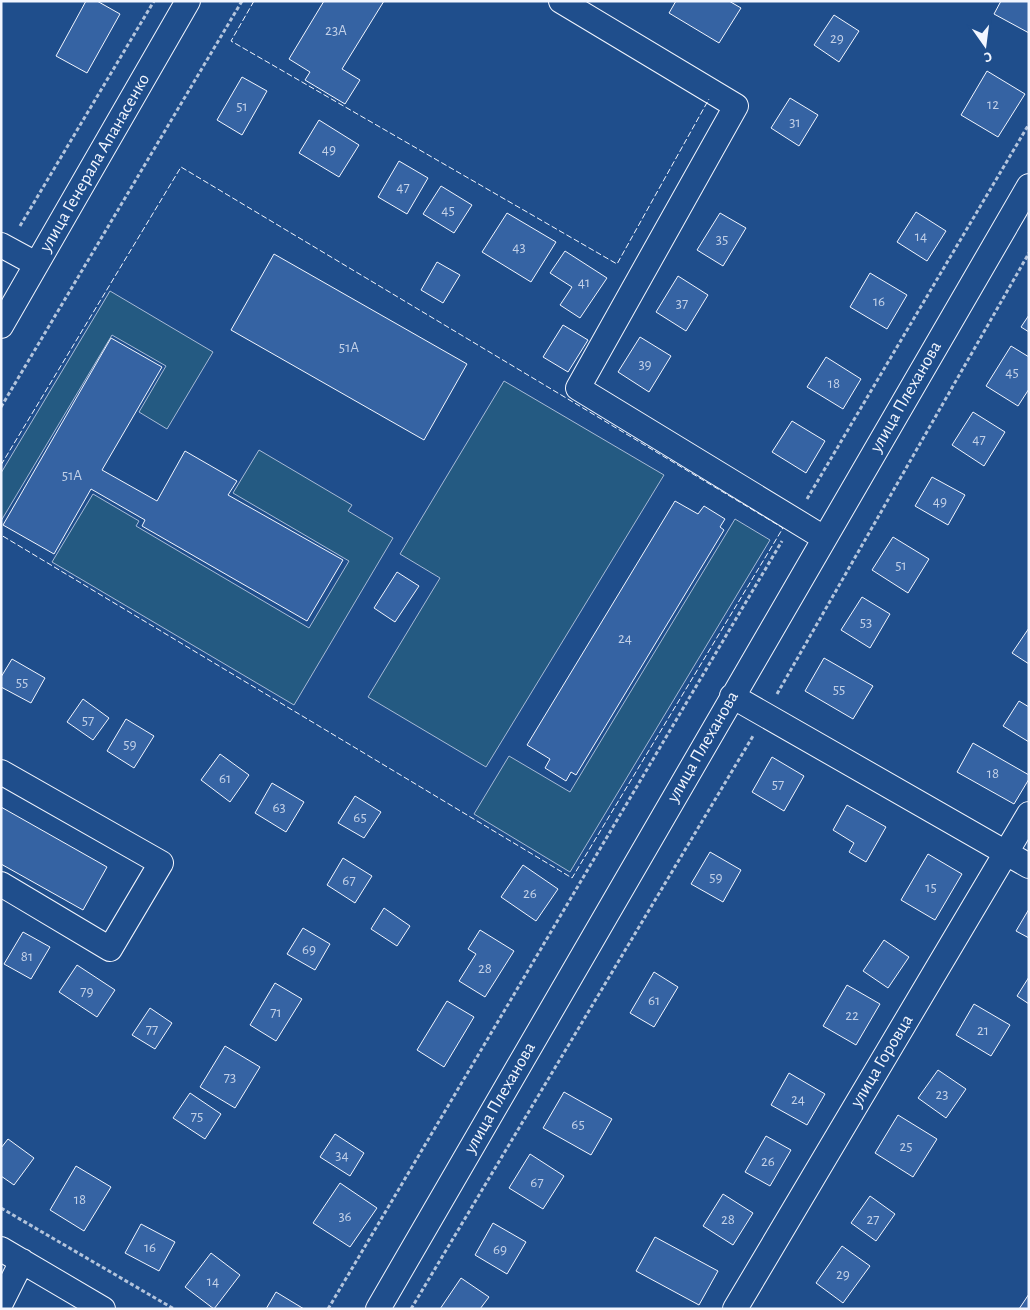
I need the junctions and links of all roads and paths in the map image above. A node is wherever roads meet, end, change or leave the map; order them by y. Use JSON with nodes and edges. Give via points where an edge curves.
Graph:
{"nodes":[{"id":1,"x":154,"y":1,"type":"edge"},
{"id":2,"x":188,"y":1,"type":"edge"},
{"id":3,"x":242,"y":1,"type":"edge"},
{"id":4,"x":561,"y":1,"type":"edge"},
{"id":5,"x":1029,"y":124,"type":"edge"},
{"id":6,"x":1029,"y":186,"type":"edge"},
{"id":7,"x":4,"y":246,"type":"edge"},
{"id":8,"x":1029,"y":253,"type":"edge"},
{"id":9,"x":36,"y":264,"type":"junction"},
{"id":10,"x":1,"y":326,"type":"edge"},
{"id":11,"x":1,"y":407,"type":"edge"},
{"id":12,"x":795,"y":520,"type":"junction"},
{"id":13,"x":824,"y":538,"type":"junction"},
{"id":14,"x":732,"y":696,"type":"junction"},
{"id":15,"x":765,"y":715,"type":"junction"},
{"id":16,"x":1,"y":772,"type":"edge"},
{"id":17,"x":1029,"y":814,"type":"edge"},
{"id":18,"x":1006,"y":853,"type":"junction"},
{"id":19,"x":1029,"y":866,"type":"edge"},
{"id":20,"x":1,"y":884,"type":"edge"},
{"id":21,"x":1,"y":1208,"type":"edge"},
{"id":22,"x":1,"y":1249,"type":"edge"},
{"id":23,"x":22,"y":1261,"type":"junction"},
{"id":24,"x":1,"y":1303,"type":"edge"},
{"id":25,"x":103,"y":1309,"type":"edge"},
{"id":26,"x":174,"y":1309,"type":"edge"},
{"id":27,"x":328,"y":1309,"type":"edge"},
{"id":28,"x":378,"y":1309,"type":"edge"},
{"id":29,"x":411,"y":1309,"type":"edge"},
{"id":30,"x":735,"y":1309,"type":"edge"}],
"edges":[{"from":1,"to":7,"type":"path"},
{"from":2,"to":9,"type":"street","name":"улица Генерала Апанасенко"},
{"from":3,"to":11,"type":"path"},
{"from":4,"to":12,"type":"street","via":[[736,106],[578,388]]},
{"from":5,"to":12,"type":"path"},
{"from":6,"to":13,"type":"street","name":"улица Плеханова"},
{"from":7,"to":9,"type":"street"},
{"from":8,"to":15,"type":"path"},
{"from":9,"to":10,"type":"street","name":"улица Генерала Апанасенко"},
{"from":12,"to":13,"type":"street"},
{"from":12,"to":27,"type":"path"},
{"from":13,"to":14,"type":"street","name":"улица Плеханова"},
{"from":14,"to":15,"type":"street"},
{"from":14,"to":28,"type":"street","name":"улица Плеханова"},
{"from":15,"to":18,"type":"street"},
{"from":15,"to":29,"type":"path"},
{"from":16,"to":20,"type":"street","via":[[161,863],[110,949]]},
{"from":17,"to":18,"type":"street","name":"улица Горовца"},
{"from":18,"to":19,"type":"street"},
{"from":18,"to":30,"type":"street","name":"улица Горовца"},
{"from":21,"to":26,"type":"path"},
{"from":22,"to":23,"type":"street"},
{"from":23,"to":24,"type":"street"},
{"from":23,"to":25,"type":"street"}]}
